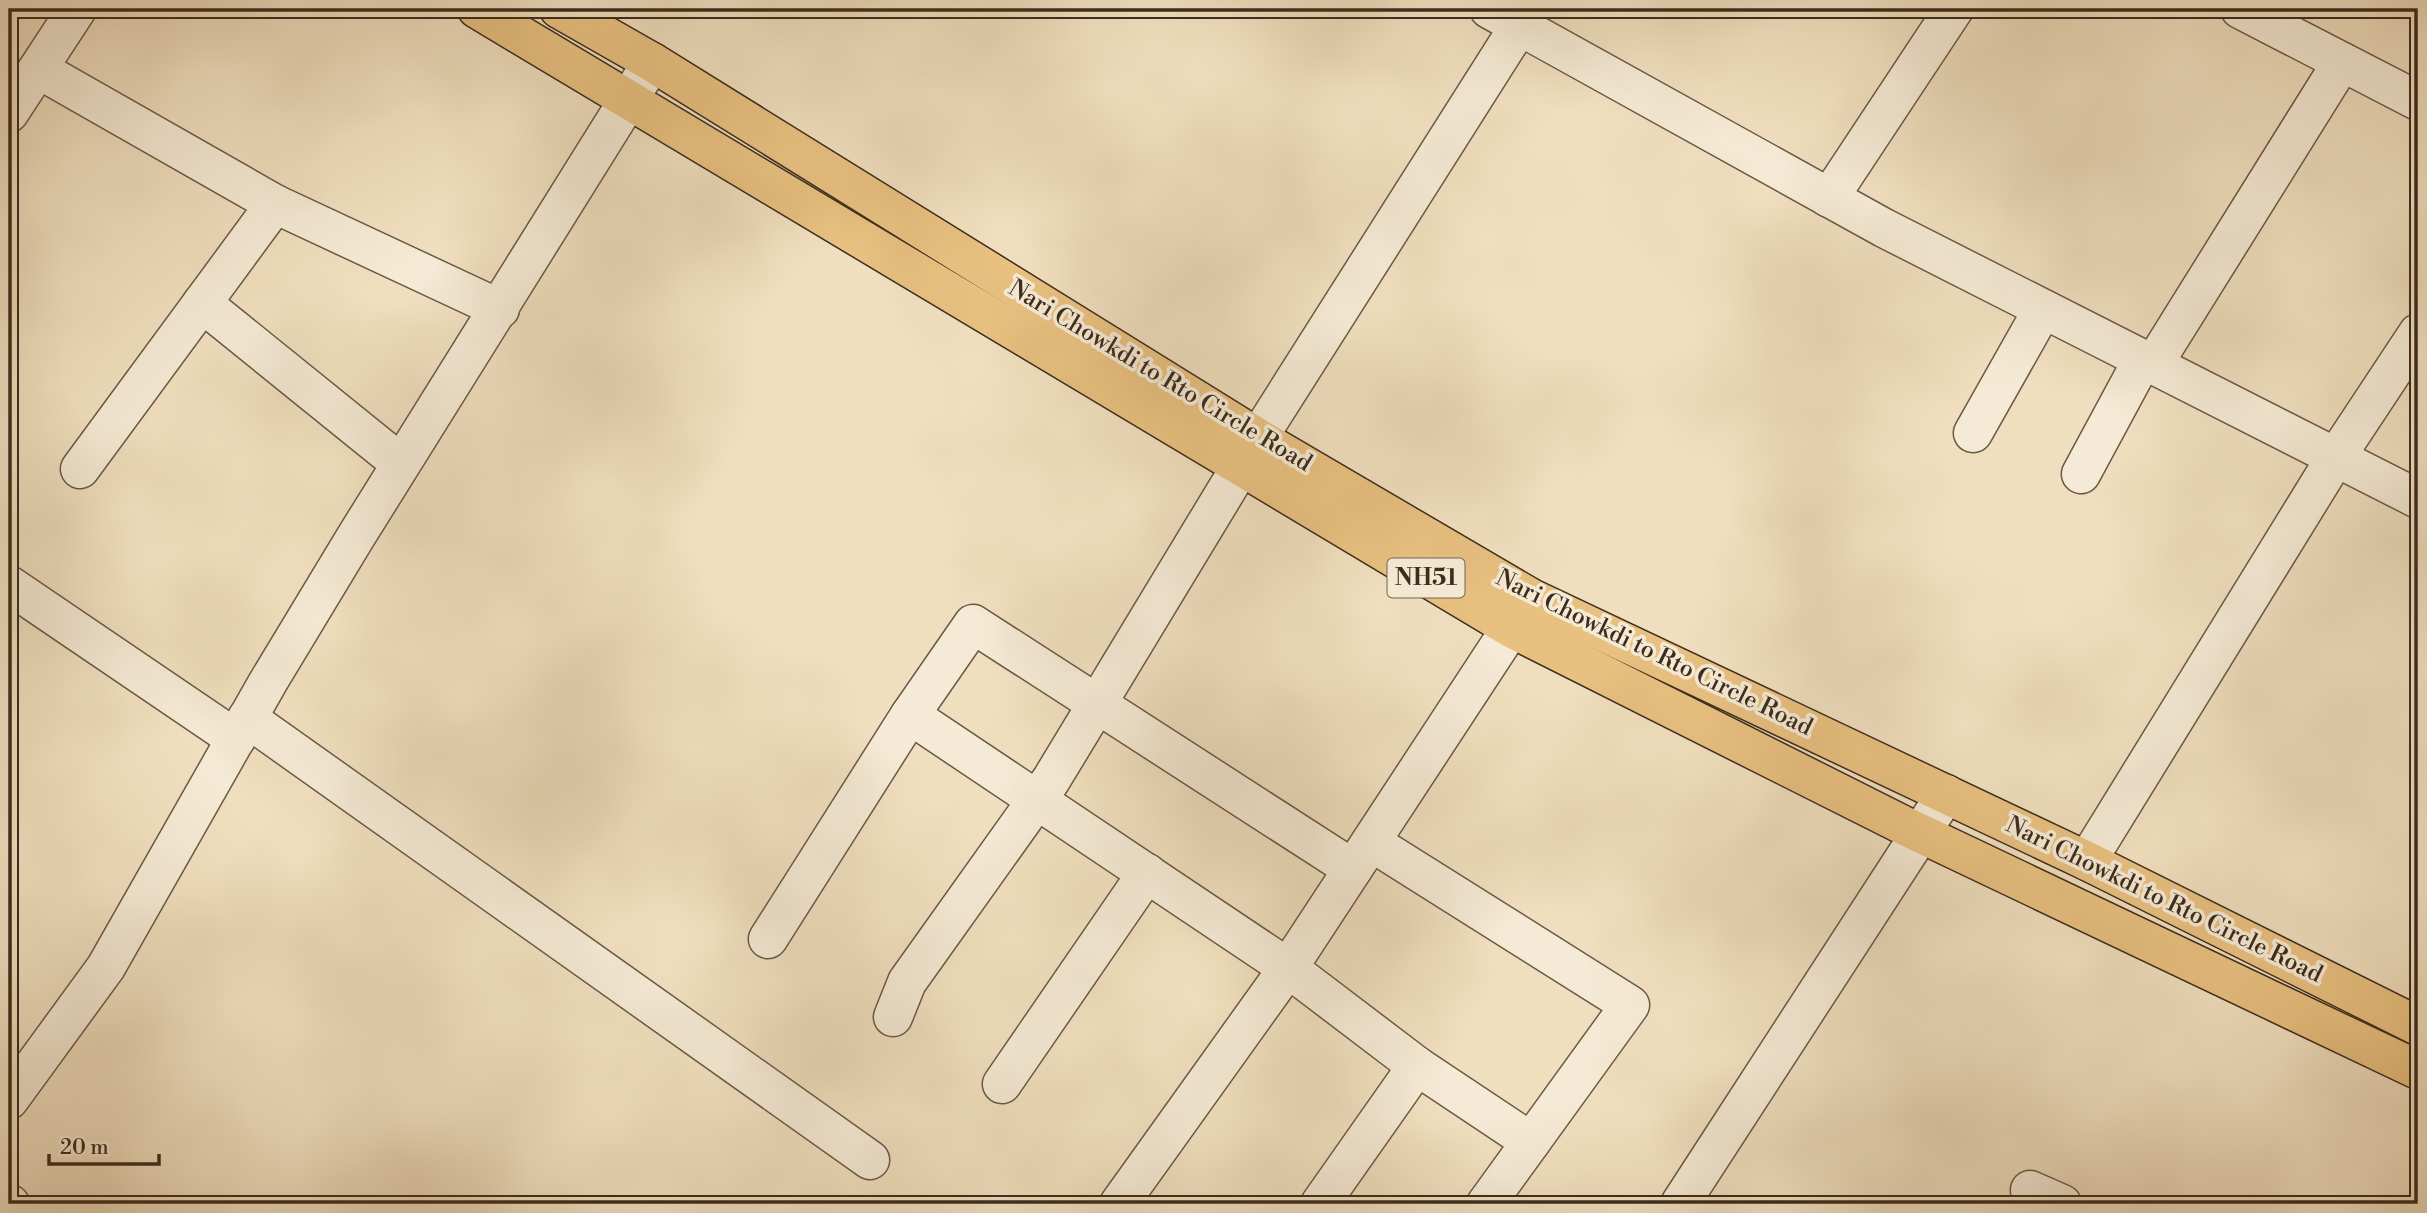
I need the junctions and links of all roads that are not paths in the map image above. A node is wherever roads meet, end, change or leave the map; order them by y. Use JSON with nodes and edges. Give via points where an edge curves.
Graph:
{"nodes":[{"id":1,"x":77,"y":9,"type":"edge"},
{"id":2,"x":477,"y":9,"type":"edge"},
{"id":3,"x":559,"y":9,"type":"edge"},
{"id":4,"x":1954,"y":9,"type":"edge"},
{"id":5,"x":2240,"y":9,"type":"edge"},
{"id":6,"x":1513,"y":14,"type":"edge"},
{"id":7,"x":652,"y":62,"type":"junction"},
{"id":8,"x":2342,"y":62,"type":"junction"},
{"id":9,"x":38,"y":69,"type":"junction"},
{"id":10,"x":629,"y":100,"type":"junction"},
{"id":11,"x":2418,"y":102,"type":"edge"},
{"id":12,"x":9,"y":114,"type":"edge"},
{"id":13,"x":1829,"y":198,"type":"junction"},
{"id":14,"x":275,"y":204,"type":"junction"},
{"id":15,"x":202,"y":303,"type":"junction"},
{"id":16,"x":500,"y":309,"type":"junction"},
{"id":17,"x":2043,"y":309,"type":"junction"},
{"id":18,"x":2418,"y":333,"type":"edge"},
{"id":19,"x":2148,"y":362,"type":"junction"},
{"id":20,"x":1973,"y":433,"type":"dead end"},
{"id":21,"x":1250,"y":453,"type":"junction"},
{"id":22,"x":2336,"y":457,"type":"junction"},
{"id":23,"x":400,"y":463,"type":"junction"},
{"id":24,"x":80,"y":469,"type":"dead end"},
{"id":25,"x":2081,"y":474,"type":"dead end"},
{"id":26,"x":2418,"y":499,"type":"edge"},
{"id":27,"x":9,"y":585,"type":"edge"},
{"id":28,"x":1511,"y":628,"type":"junction"},
{"id":29,"x":1098,"y":703,"type":"junction"},
{"id":30,"x":911,"y":715,"type":"junction"},
{"id":31,"x":242,"y":728,"type":"junction"},
{"id":32,"x":1946,"y":794,"type":"junction"},
{"id":33,"x":1036,"y":802,"type":"junction"},
{"id":34,"x":1921,"y":833,"type":"junction"},
{"id":35,"x":1362,"y":855,"type":"junction"},
{"id":36,"x":2087,"y":861,"type":"junction"},
{"id":37,"x":1147,"y":873,"type":"junction"},
{"id":38,"x":768,"y":939,"type":"dead end"},
{"id":39,"x":1288,"y":968,"type":"junction"},
{"id":40,"x":893,"y":1017,"type":"dead end"},
{"id":41,"x":2418,"y":1026,"type":"edge"},
{"id":42,"x":1417,"y":1066,"type":"junction"},
{"id":43,"x":2418,"y":1070,"type":"edge"},
{"id":44,"x":1002,"y":1084,"type":"dead end"},
{"id":45,"x":11,"y":1091,"type":"edge"},
{"id":46,"x":1531,"y":1142,"type":"junction"},
{"id":47,"x":870,"y":1160,"type":"dead end"},
{"id":48,"x":1119,"y":1204,"type":"edge"},
{"id":49,"x":1320,"y":1204,"type":"edge"},
{"id":50,"x":1486,"y":1204,"type":"edge"},
{"id":51,"x":1680,"y":1204,"type":"edge"}],
"edges":[{"from":1,"to":9,"type":"street"},
{"from":2,"to":10,"type":"highway","number":"NH51"},
{"from":3,"to":7,"type":"highway","name":"Nari Chowkdi to Rto Circle Road","number":"NH51"},
{"from":4,"to":13,"type":"street"},
{"from":5,"to":8,"type":"street"},
{"from":6,"to":13,"type":"street"},
{"from":6,"to":21,"type":"street"},
{"from":7,"to":10,"type":"street"},
{"from":7,"to":21,"type":"highway","name":"Nari Chowkdi to Rto Circle Road","number":"NH51"},
{"from":8,"to":11,"type":"street"},
{"from":8,"to":19,"type":"street"},
{"from":9,"to":12,"type":"street"},
{"from":9,"to":14,"type":"street"},
{"from":10,"to":16,"type":"street"},
{"from":10,"to":21,"type":"highway","number":"NH51"},
{"from":13,"to":17,"type":"street"},
{"from":14,"to":15,"type":"street"},
{"from":14,"to":16,"type":"street"},
{"from":15,"to":23,"type":"street"},
{"from":15,"to":24,"type":"street"},
{"from":16,"to":23,"type":"street"},
{"from":17,"to":19,"type":"street"},
{"from":17,"to":20,"type":"street"},
{"from":18,"to":22,"type":"street"},
{"from":19,"to":22,"type":"street"},
{"from":19,"to":25,"type":"street"},
{"from":21,"to":28,"type":"highway","number":"NH51"},
{"from":21,"to":29,"type":"street"},
{"from":21,"to":32,"type":"highway","name":"Nari Chowkdi to Rto Circle Road","number":"NH51","via":[[1531,598]]},
{"from":22,"to":26,"type":"street"},
{"from":22,"to":36,"type":"street"},
{"from":23,"to":31,"type":"street"},
{"from":27,"to":31,"type":"street"},
{"from":28,"to":34,"type":"highway","number":"NH51"},
{"from":28,"to":35,"type":"street"},
{"from":29,"to":30,"type":"street","via":[[973,624]]},
{"from":29,"to":33,"type":"street"},
{"from":29,"to":35,"type":"street"},
{"from":30,"to":33,"type":"street"},
{"from":30,"to":38,"type":"street"},
{"from":31,"to":45,"type":"street","via":[[106,967]]},
{"from":31,"to":47,"type":"street"},
{"from":32,"to":34,"type":"street"},
{"from":32,"to":36,"type":"highway","name":"Nari Chowkdi to Rto Circle Road","number":"NH51"},
{"from":33,"to":37,"type":"street"},
{"from":33,"to":40,"type":"street","via":[[907,982]]},
{"from":34,"to":43,"type":"highway","number":"NH51"},
{"from":34,"to":51,"type":"street"},
{"from":35,"to":39,"type":"street"},
{"from":35,"to":46,"type":"street","via":[[1630,1005]]},
{"from":36,"to":41,"type":"highway","name":"Nari Chowkdi to Rto Circle Road","number":"NH51"},
{"from":37,"to":39,"type":"street"},
{"from":37,"to":44,"type":"street"},
{"from":39,"to":42,"type":"street"},
{"from":39,"to":48,"type":"street"},
{"from":42,"to":46,"type":"street"},
{"from":42,"to":49,"type":"street"},
{"from":46,"to":50,"type":"street"}]}
